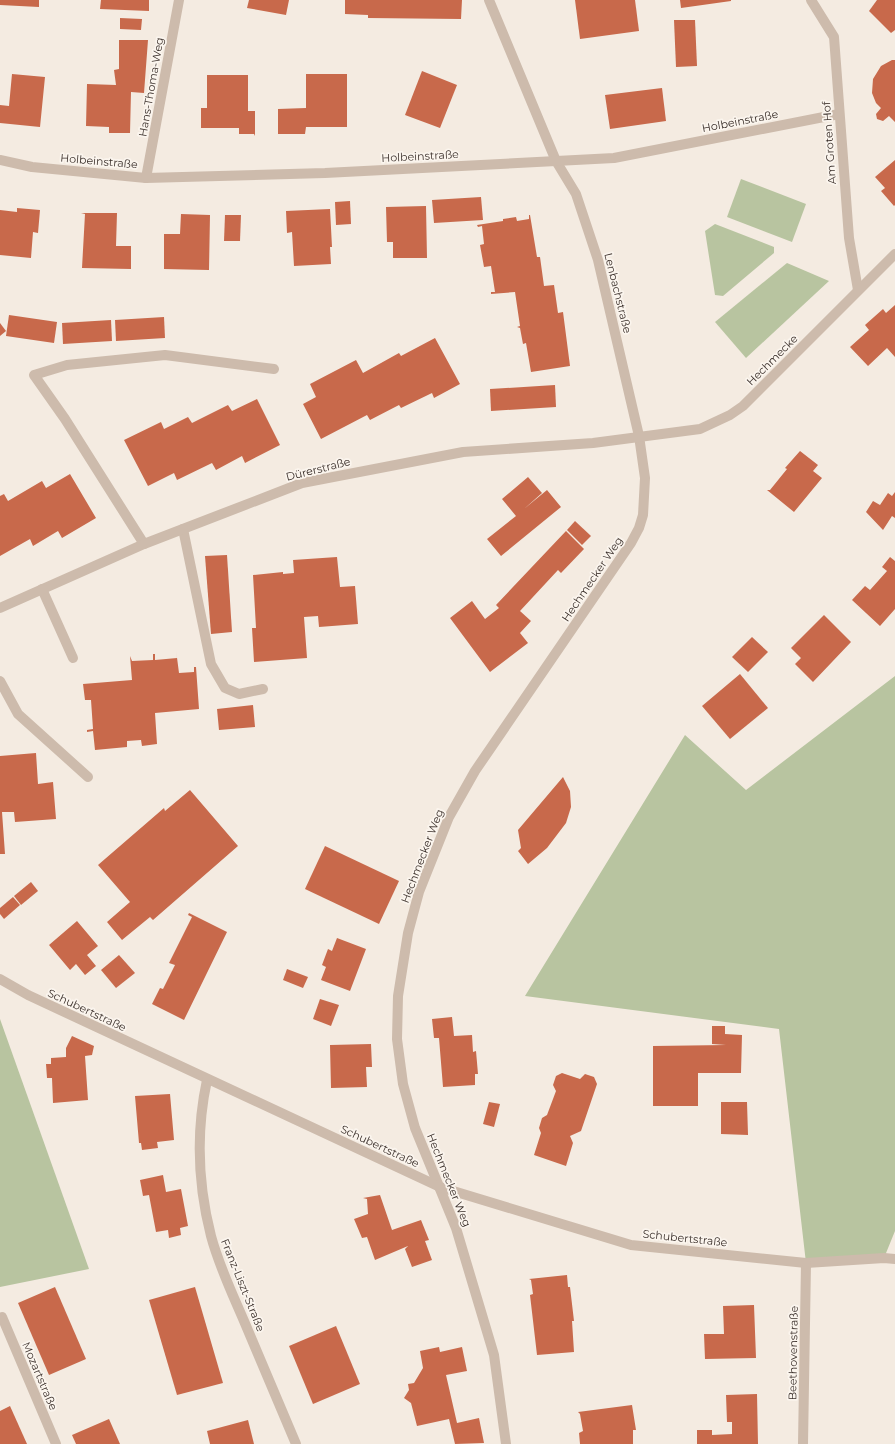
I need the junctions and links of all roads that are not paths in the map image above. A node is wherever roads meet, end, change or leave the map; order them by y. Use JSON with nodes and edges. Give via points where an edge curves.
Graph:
{"nodes":[{"id":1,"x":179,"y":0,"type":"edge"},
{"id":2,"x":488,"y":0,"type":"edge"},
{"id":3,"x":811,"y":0,"type":"edge"},
{"id":4,"x":839,"y":114,"type":"junction"},
{"id":5,"x":0,"y":160,"type":"edge"},
{"id":6,"x":556,"y":161,"type":"junction"},
{"id":7,"x":146,"y":178,"type":"junction"},
{"id":8,"x":895,"y":254,"type":"edge"},
{"id":9,"x":858,"y":290,"type":"junction"},
{"id":10,"x":274,"y":369,"type":"dead end"},
{"id":11,"x":640,"y":436,"type":"junction"},
{"id":12,"x":183,"y":529,"type":"junction"},
{"id":13,"x":144,"y":544,"type":"junction"},
{"id":14,"x":42,"y":589,"type":"junction"},
{"id":15,"x":0,"y":608,"type":"edge"},
{"id":16,"x":72,"y":658,"type":"dead end"},
{"id":17,"x":0,"y":681,"type":"edge"},
{"id":18,"x":263,"y":689,"type":"dead end"},
{"id":19,"x":88,"y":777,"type":"dead end"},
{"id":20,"x":0,"y":979,"type":"edge"},
{"id":21,"x":207,"y":1080,"type":"junction"},
{"id":22,"x":440,"y":1187,"type":"junction"},
{"id":23,"x":895,"y":1259,"type":"edge"},
{"id":24,"x":806,"y":1263,"type":"junction"},
{"id":25,"x":2,"y":1317,"type":"dead end"},
{"id":26,"x":56,"y":1444,"type":"edge"},
{"id":27,"x":296,"y":1444,"type":"edge"},
{"id":28,"x":506,"y":1444,"type":"edge"},
{"id":29,"x":803,"y":1444,"type":"edge"}],
"edges":[{"from":1,"to":7,"type":"street","name":"Hans-Thoma-Weg"},
{"from":2,"to":6,"type":"street","name":"Lenbachstraße"},
{"from":3,"to":4,"type":"street","name":"Am Groten Hof","via":[[834,37]]},
{"from":4,"to":6,"type":"street","name":"Holbeinstraße","via":[[614,158]]},
{"from":4,"to":9,"type":"street","name":"Am Groten Hof","via":[[849,238]]},
{"from":5,"to":7,"type":"street","name":"Holbeinstraße","via":[[32,167]]},
{"from":6,"to":7,"type":"street","name":"Holbeinstraße","via":[[325,173]]},
{"from":6,"to":11,"type":"street","name":"Lenbachstraße","via":[[576,194],[598,260]]},
{"from":8,"to":9,"type":"street","name":"Hechmecke"},
{"from":9,"to":11,"type":"street","name":"Hechmecke","via":[[770,380],[730,415],[700,429]]},
{"from":10,"to":13,"type":"street","via":[[165,355],[67,365],[34,375]]},
{"from":11,"to":12,"type":"street","name":"Dürerstraße","via":[[593,443],[463,452],[336,476],[302,483]]},
{"from":11,"to":22,"type":"street","name":"Hechmecker Weg","via":[[645,478],[644,504],[639,528],[475,771],[449,817],[419,892],[404,955],[398,996],[397,1039],[403,1084],[415,1128]]},
{"from":12,"to":13,"type":"street","name":"Dürerstraße"},
{"from":12,"to":18,"type":"street","via":[[211,664],[225,688],[239,694]]},
{"from":13,"to":14,"type":"street","name":"Dürerstraße"},
{"from":14,"to":15,"type":"street","name":"Dürerstraße"},
{"from":14,"to":16,"type":"street"},
{"from":17,"to":19,"type":"street","via":[[18,714]]},
{"from":20,"to":21,"type":"street","name":"Schubertstraße","via":[[28,995]]},
{"from":21,"to":22,"type":"street","name":"Schubertstraße"},
{"from":21,"to":27,"type":"street","name":"Franz-Liszt-Straße","via":[[202,1104],[199,1150],[211,1235],[222,1269]]},
{"from":22,"to":24,"type":"street","name":"Schubertstraße","via":[[631,1245]]},
{"from":22,"to":28,"type":"street","name":"Hechmecker Weg","via":[[456,1228],[494,1355]]},
{"from":23,"to":24,"type":"street","name":"Schubertstraße"},
{"from":24,"to":29,"type":"street","name":"Beethovenstraße"},
{"from":25,"to":26,"type":"street","name":"Mozartstraße"}]}
